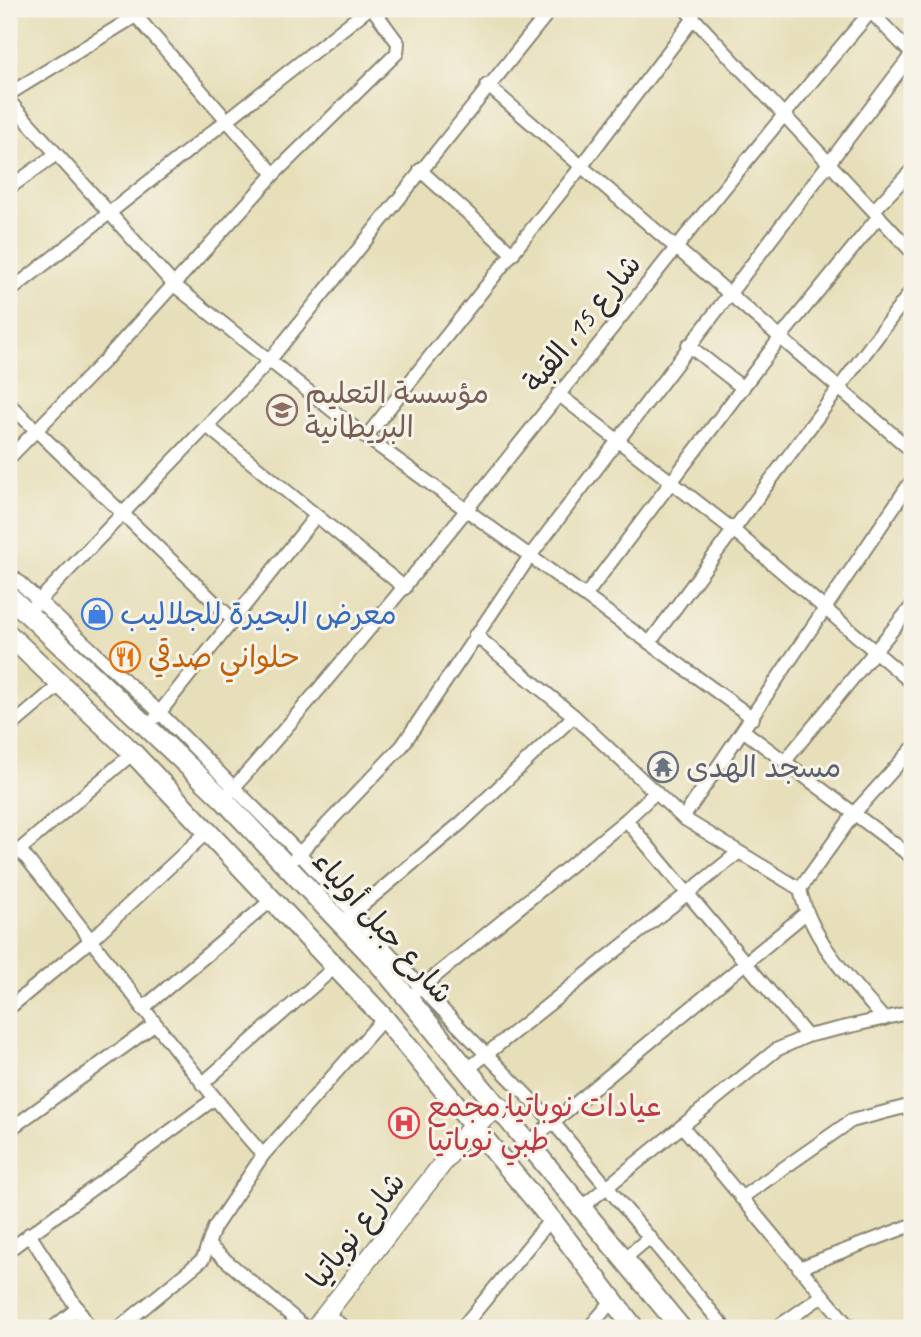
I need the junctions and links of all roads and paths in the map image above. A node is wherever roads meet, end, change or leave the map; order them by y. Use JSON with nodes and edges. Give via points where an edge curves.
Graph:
{"nodes":[{"id":1,"x":371,"y":9,"type":"edge"},
{"id":2,"x":551,"y":9,"type":"edge"},
{"id":3,"x":871,"y":10,"type":"edge"},
{"id":4,"x":137,"y":11,"type":"edge"},
{"id":5,"x":689,"y":14,"type":"edge"},
{"id":6,"x":912,"y":54,"type":"edge"},
{"id":7,"x":487,"y":85,"type":"junction"},
{"id":8,"x":9,"y":94,"type":"edge"},
{"id":9,"x":9,"y":101,"type":"edge"},
{"id":10,"x":785,"y":117,"type":"junction"},
{"id":11,"x":226,"y":121,"type":"junction"},
{"id":12,"x":55,"y":155,"type":"junction"},
{"id":13,"x":828,"y":162,"type":"junction"},
{"id":14,"x":581,"y":167,"type":"junction"},
{"id":15,"x":420,"y":170,"type":"junction"},
{"id":16,"x":274,"y":174,"type":"junction"},
{"id":17,"x":910,"y":178,"type":"edge"},
{"id":18,"x":9,"y":188,"type":"edge"},
{"id":19,"x":107,"y":213,"type":"junction"},
{"id":20,"x":877,"y":213,"type":"junction"},
{"id":21,"x":676,"y":249,"type":"junction"},
{"id":22,"x":912,"y":252,"type":"edge"},
{"id":23,"x":513,"y":254,"type":"junction"},
{"id":24,"x":174,"y":285,"type":"junction"},
{"id":25,"x":912,"y":290,"type":"edge"},
{"id":26,"x":9,"y":292,"type":"edge"},
{"id":27,"x":728,"y":292,"type":"junction"},
{"id":28,"x":780,"y":338,"type":"junction"},
{"id":29,"x":688,"y":345,"type":"junction"},
{"id":30,"x":269,"y":361,"type":"junction"},
{"id":31,"x":839,"y":387,"type":"junction"},
{"id":32,"x":743,"y":388,"type":"junction"},
{"id":33,"x":558,"y":394,"type":"junction"},
{"id":34,"x":9,"y":404,"type":"edge"},
{"id":35,"x":208,"y":427,"type":"junction"},
{"id":36,"x":35,"y":430,"type":"junction"},
{"id":37,"x":366,"y":438,"type":"junction"},
{"id":38,"x":617,"y":439,"type":"junction"},
{"id":39,"x":912,"y":451,"type":"edge"},
{"id":40,"x":9,"y":458,"type":"edge"},
{"id":41,"x":912,"y":480,"type":"edge"},
{"id":42,"x":671,"y":481,"type":"junction"},
{"id":43,"x":465,"y":510,"type":"junction"},
{"id":44,"x":123,"y":515,"type":"junction"},
{"id":45,"x":315,"y":517,"type":"junction"},
{"id":46,"x":732,"y":529,"type":"junction"},
{"id":47,"x":530,"y":556,"type":"junction"},
{"id":48,"x":9,"y":573,"type":"edge"},
{"id":49,"x":405,"y":588,"type":"junction"},
{"id":50,"x":586,"y":595,"type":"junction"},
{"id":51,"x":9,"y":596,"type":"edge"},
{"id":52,"x":34,"y":606,"type":"junction"},
{"id":53,"x":912,"y":606,"type":"edge"},
{"id":54,"x":827,"y":608,"type":"junction"},
{"id":55,"x":234,"y":621,"type":"junction"},
{"id":56,"x":9,"y":635,"type":"edge"},
{"id":57,"x":475,"y":635,"type":"junction"},
{"id":58,"x":650,"y":642,"type":"junction"},
{"id":59,"x":876,"y":651,"type":"junction"},
{"id":60,"x":912,"y":683,"type":"edge"},
{"id":61,"x":61,"y":684,"type":"junction"},
{"id":62,"x":574,"y":716,"type":"junction"},
{"id":63,"x":753,"y":718,"type":"junction"},
{"id":64,"x":154,"y":719,"type":"junction"},
{"id":65,"x":9,"y":728,"type":"edge"},
{"id":66,"x":744,"y":731,"type":"junction"},
{"id":67,"x":912,"y":749,"type":"edge"},
{"id":68,"x":133,"y":753,"type":"junction"},
{"id":69,"x":785,"y":761,"type":"junction"},
{"id":70,"x":656,"y":792,"type":"junction"},
{"id":71,"x":229,"y":793,"type":"junction"},
{"id":72,"x":856,"y":811,"type":"junction"},
{"id":73,"x":683,"y":818,"type":"junction"},
{"id":74,"x":626,"y":820,"type":"junction"},
{"id":75,"x":207,"y":832,"type":"junction"},
{"id":76,"x":912,"y":838,"type":"edge"},
{"id":77,"x":20,"y":850,"type":"junction"},
{"id":78,"x":738,"y":853,"type":"junction"},
{"id":79,"x":907,"y":853,"type":"edge"},
{"id":80,"x":9,"y":859,"type":"edge"},
{"id":81,"x":293,"y":859,"type":"junction"},
{"id":82,"x":800,"y":888,"type":"junction"},
{"id":83,"x":688,"y":893,"type":"junction"},
{"id":84,"x":273,"y":899,"type":"junction"},
{"id":85,"x":807,"y":912,"type":"junction"},
{"id":86,"x":347,"y":917,"type":"junction"},
{"id":87,"x":92,"y":939,"type":"junction"},
{"id":88,"x":744,"y":961,"type":"junction"},
{"id":89,"x":336,"y":966,"type":"junction"},
{"id":90,"x":415,"y":993,"type":"junction"},
{"id":91,"x":9,"y":1008,"type":"edge"},
{"id":92,"x":142,"y":1009,"type":"junction"},
{"id":93,"x":912,"y":1012,"type":"edge"},
{"id":94,"x":384,"y":1018,"type":"junction"},
{"id":95,"x":884,"y":1019,"type":"junction"},
{"id":96,"x":154,"y":1025,"type":"junction"},
{"id":97,"x":807,"y":1036,"type":"junction"},
{"id":98,"x":486,"y":1053,"type":"junction"},
{"id":99,"x":468,"y":1069,"type":"junction"},
{"id":100,"x":202,"y":1084,"type":"junction"},
{"id":101,"x":214,"y":1099,"type":"junction"},
{"id":102,"x":912,"y":1105,"type":"edge"},
{"id":103,"x":501,"y":1107,"type":"junction"},
{"id":104,"x":552,"y":1121,"type":"junction"},
{"id":105,"x":682,"y":1126,"type":"junction"},
{"id":106,"x":471,"y":1127,"type":"junction"},
{"id":107,"x":9,"y":1130,"type":"edge"},
{"id":108,"x":529,"y":1142,"type":"junction"},
{"id":109,"x":263,"y":1155,"type":"junction"},
{"id":110,"x":608,"y":1186,"type":"junction"},
{"id":111,"x":741,"y":1198,"type":"junction"},
{"id":112,"x":582,"y":1207,"type":"junction"},
{"id":113,"x":551,"y":1219,"type":"junction"},
{"id":114,"x":912,"y":1225,"type":"edge"},
{"id":115,"x":29,"y":1234,"type":"junction"},
{"id":116,"x":650,"y":1237,"type":"junction"},
{"id":117,"x":10,"y":1245,"type":"edge"},
{"id":118,"x":209,"y":1246,"type":"junction"},
{"id":119,"x":624,"y":1259,"type":"junction"},
{"id":120,"x":799,"y":1269,"type":"junction"},
{"id":121,"x":822,"y":1296,"type":"junction"},
{"id":122,"x":612,"y":1301,"type":"junction"},
{"id":123,"x":78,"y":1308,"type":"junction"},
{"id":124,"x":327,"y":1314,"type":"junction"},
{"id":125,"x":722,"y":1327,"type":"edge"},
{"id":126,"x":53,"y":1328,"type":"edge"},
{"id":127,"x":90,"y":1328,"type":"edge"},
{"id":128,"x":120,"y":1328,"type":"edge"},
{"id":129,"x":306,"y":1328,"type":"edge"},
{"id":130,"x":315,"y":1328,"type":"edge"},
{"id":131,"x":345,"y":1328,"type":"edge"},
{"id":132,"x":462,"y":1328,"type":"edge"},
{"id":133,"x":589,"y":1328,"type":"edge"},
{"id":134,"x":634,"y":1328,"type":"edge"},
{"id":135,"x":681,"y":1328,"type":"edge"},
{"id":136,"x":776,"y":1328,"type":"edge"},
{"id":137,"x":850,"y":1328,"type":"edge"}],
"edges":[{"from":1,"to":11,"type":"street"},
{"from":1,"to":16,"type":"street","via":[[400,48]]},
{"from":2,"to":7,"type":"street"},
{"from":3,"to":6,"type":"street"},
{"from":3,"to":10,"type":"street","name":"شارع 15، القبة"},
{"from":4,"to":8,"type":"street"},
{"from":4,"to":11,"type":"street"},
{"from":5,"to":10,"type":"street"},
{"from":5,"to":14,"type":"street"},
{"from":6,"to":13,"type":"street"},
{"from":7,"to":14,"type":"street"},
{"from":7,"to":15,"type":"street"},
{"from":9,"to":12,"type":"street"},
{"from":10,"to":13,"type":"street"},
{"from":10,"to":21,"type":"street","name":"شارع 15، القبة"},
{"from":11,"to":16,"type":"street"},
{"from":11,"to":19,"type":"street"},
{"from":12,"to":18,"type":"street"},
{"from":12,"to":19,"type":"street"},
{"from":13,"to":20,"type":"street"},
{"from":13,"to":27,"type":"street"},
{"from":14,"to":21,"type":"street"},
{"from":14,"to":23,"type":"street"},
{"from":15,"to":23,"type":"street"},
{"from":15,"to":30,"type":"street"},
{"from":16,"to":24,"type":"street"},
{"from":17,"to":20,"type":"street"},
{"from":19,"to":24,"type":"street"},
{"from":19,"to":26,"type":"street"},
{"from":20,"to":22,"type":"street"},
{"from":20,"to":28,"type":"street"},
{"from":21,"to":27,"type":"street"},
{"from":21,"to":33,"type":"street","name":"شارع 15، القبة"},
{"from":23,"to":37,"type":"street"},
{"from":24,"to":30,"type":"street"},
{"from":24,"to":36,"type":"street"},
{"from":25,"to":31,"type":"street"},
{"from":27,"to":28,"type":"street"},
{"from":27,"to":29,"type":"street"},
{"from":28,"to":31,"type":"street"},
{"from":28,"to":32,"type":"street"},
{"from":29,"to":32,"type":"street"},
{"from":29,"to":38,"type":"street"},
{"from":30,"to":35,"type":"street"},
{"from":30,"to":37,"type":"street"},
{"from":31,"to":39,"type":"street"},
{"from":31,"to":46,"type":"street"},
{"from":32,"to":42,"type":"street"},
{"from":33,"to":38,"type":"street"},
{"from":33,"to":43,"type":"street","name":"شارع 15، القبة"},
{"from":34,"to":36,"type":"street"},
{"from":35,"to":44,"type":"street"},
{"from":35,"to":45,"type":"street"},
{"from":36,"to":40,"type":"street"},
{"from":36,"to":44,"type":"street"},
{"from":37,"to":43,"type":"street"},
{"from":38,"to":42,"type":"street"},
{"from":38,"to":47,"type":"street"},
{"from":41,"to":54,"type":"street"},
{"from":42,"to":46,"type":"street"},
{"from":42,"to":50,"type":"street"},
{"from":43,"to":47,"type":"street"},
{"from":43,"to":49,"type":"street","name":"شارع 15، القبة"},
{"from":44,"to":52,"type":"street"},
{"from":44,"to":55,"type":"street"},
{"from":45,"to":49,"type":"street"},
{"from":45,"to":55,"type":"street"},
{"from":46,"to":54,"type":"street"},
{"from":46,"to":58,"type":"street"},
{"from":47,"to":50,"type":"street"},
{"from":47,"to":57,"type":"street"},
{"from":48,"to":52,"type":"street"},
{"from":49,"to":71,"type":"street","name":"شارع 15، القبة"},
{"from":50,"to":58,"type":"street"},
{"from":51,"to":52,"type":"main road","name":"شارع جبل أولياء"},
{"from":52,"to":64,"type":"main road","name":"شارع جبل أولياء"},
{"from":53,"to":59,"type":"street"},
{"from":54,"to":59,"type":"street"},
{"from":54,"to":63,"type":"street"},
{"from":55,"to":64,"type":"street"},
{"from":56,"to":61,"type":"main road","name":"شارع جبل أولياء"},
{"from":57,"to":62,"type":"street"},
{"from":57,"to":81,"type":"street","via":[[402,746]]},
{"from":58,"to":63,"type":"street"},
{"from":59,"to":60,"type":"street"},
{"from":59,"to":69,"type":"street"},
{"from":61,"to":65,"type":"street"},
{"from":61,"to":68,"type":"main road","name":"شارع جبل أولياء"},
{"from":62,"to":70,"type":"street"},
{"from":62,"to":86,"type":"street","via":[[461,823]]},
{"from":63,"to":66,"type":"street"},
{"from":64,"to":71,"type":"main road","name":"شارع جبل أولياء"},
{"from":66,"to":69,"type":"street"},
{"from":66,"to":73,"type":"street"},
{"from":67,"to":72,"type":"street"},
{"from":68,"to":75,"type":"main road","name":"شارع جبل أولياء"},
{"from":68,"to":77,"type":"street"},
{"from":69,"to":72,"type":"street"},
{"from":70,"to":73,"type":"street"},
{"from":70,"to":74,"type":"street"},
{"from":71,"to":81,"type":"main road","name":"شارع جبل أولياء"},
{"from":72,"to":79,"type":"street"},
{"from":72,"to":82,"type":"street"},
{"from":73,"to":78,"type":"street"},
{"from":74,"to":83,"type":"street"},
{"from":74,"to":90,"type":"street"},
{"from":75,"to":84,"type":"main road","name":"شارع جبل أولياء"},
{"from":75,"to":87,"type":"street"},
{"from":76,"to":79,"type":"street"},
{"from":77,"to":80,"type":"street"},
{"from":77,"to":87,"type":"street"},
{"from":78,"to":82,"type":"street"},
{"from":78,"to":83,"type":"street"},
{"from":81,"to":86,"type":"main road","name":"شارع جبل أولياء"},
{"from":82,"to":85,"type":"street"},
{"from":83,"to":88,"type":"street"},
{"from":83,"to":98,"type":"street"},
{"from":84,"to":89,"type":"main road","name":"شارع جبل أولياء"},
{"from":84,"to":92,"type":"street"},
{"from":85,"to":88,"type":"street"},
{"from":85,"to":95,"type":"street","via":[[849,978]]},
{"from":86,"to":90,"type":"main road","name":"شارع جبل أولياء"},
{"from":87,"to":91,"type":"street"},
{"from":87,"to":92,"type":"street"},
{"from":88,"to":97,"type":"street"},
{"from":88,"to":104,"type":"street"},
{"from":89,"to":94,"type":"main road","name":"شارع جبل أولياء"},
{"from":89,"to":100,"type":"street"},
{"from":90,"to":98,"type":"street"},
{"from":90,"to":99,"type":"main road","name":"شارع جبل أولياء"},
{"from":92,"to":96,"type":"street"},
{"from":93,"to":95,"type":"street"},
{"from":94,"to":106,"type":"main road","name":"شارع جبل أولياء"},
{"from":94,"to":109,"type":"street"},
{"from":95,"to":97,"type":"street"},
{"from":96,"to":100,"type":"street"},
{"from":96,"to":107,"type":"street"},
{"from":97,"to":105,"type":"street","via":[[776,1050]]},
{"from":98,"to":99,"type":"street"},
{"from":98,"to":104,"type":"street"},
{"from":99,"to":103,"type":"main road","name":"شارع جبل أولياء"},
{"from":100,"to":101,"type":"street"},
{"from":101,"to":109,"type":"street"},
{"from":101,"to":115,"type":"street"},
{"from":102,"to":111,"type":"street","via":[[851,1121]]},
{"from":103,"to":106,"type":"street","name":"شارع نوباتيا"},
{"from":103,"to":108,"type":"main road","name":"شارع جبل أولياء"},
{"from":104,"to":108,"type":"street"},
{"from":104,"to":110,"type":"street"},
{"from":105,"to":110,"type":"street"},
{"from":105,"to":111,"type":"street"},
{"from":106,"to":113,"type":"main road","name":"شارع جبل أولياء"},
{"from":106,"to":124,"type":"street","name":"شارع نوباتيا"},
{"from":108,"to":112,"type":"main road","name":"شارع جبل أولياء"},
{"from":109,"to":118,"type":"street","via":[[214,1228]]},
{"from":110,"to":112,"type":"street"},
{"from":110,"to":116,"type":"street"},
{"from":111,"to":120,"type":"street"},
{"from":112,"to":119,"type":"main road","name":"شارع جبل أولياء"},
{"from":113,"to":122,"type":"main road","name":"شارع جبل أولياء"},
{"from":113,"to":132,"type":"street"},
{"from":114,"to":120,"type":"street"},
{"from":115,"to":117,"type":"street"},
{"from":115,"to":123,"type":"street"},
{"from":116,"to":119,"type":"street"},
{"from":116,"to":125,"type":"street"},
{"from":118,"to":128,"type":"street","via":[[198,1265]]},
{"from":118,"to":129,"type":"street"},
{"from":119,"to":135,"type":"main road","name":"شارع جبل أولياء"},
{"from":120,"to":121,"type":"street"},
{"from":121,"to":136,"type":"street"},
{"from":121,"to":137,"type":"street"},
{"from":122,"to":133,"type":"street"},
{"from":122,"to":134,"type":"main road","name":"شارع جبل أولياء"},
{"from":123,"to":126,"type":"street"},
{"from":123,"to":127,"type":"street"},
{"from":124,"to":130,"type":"street","name":"شارع نوباتيا"},
{"from":124,"to":131,"type":"street"}]}
